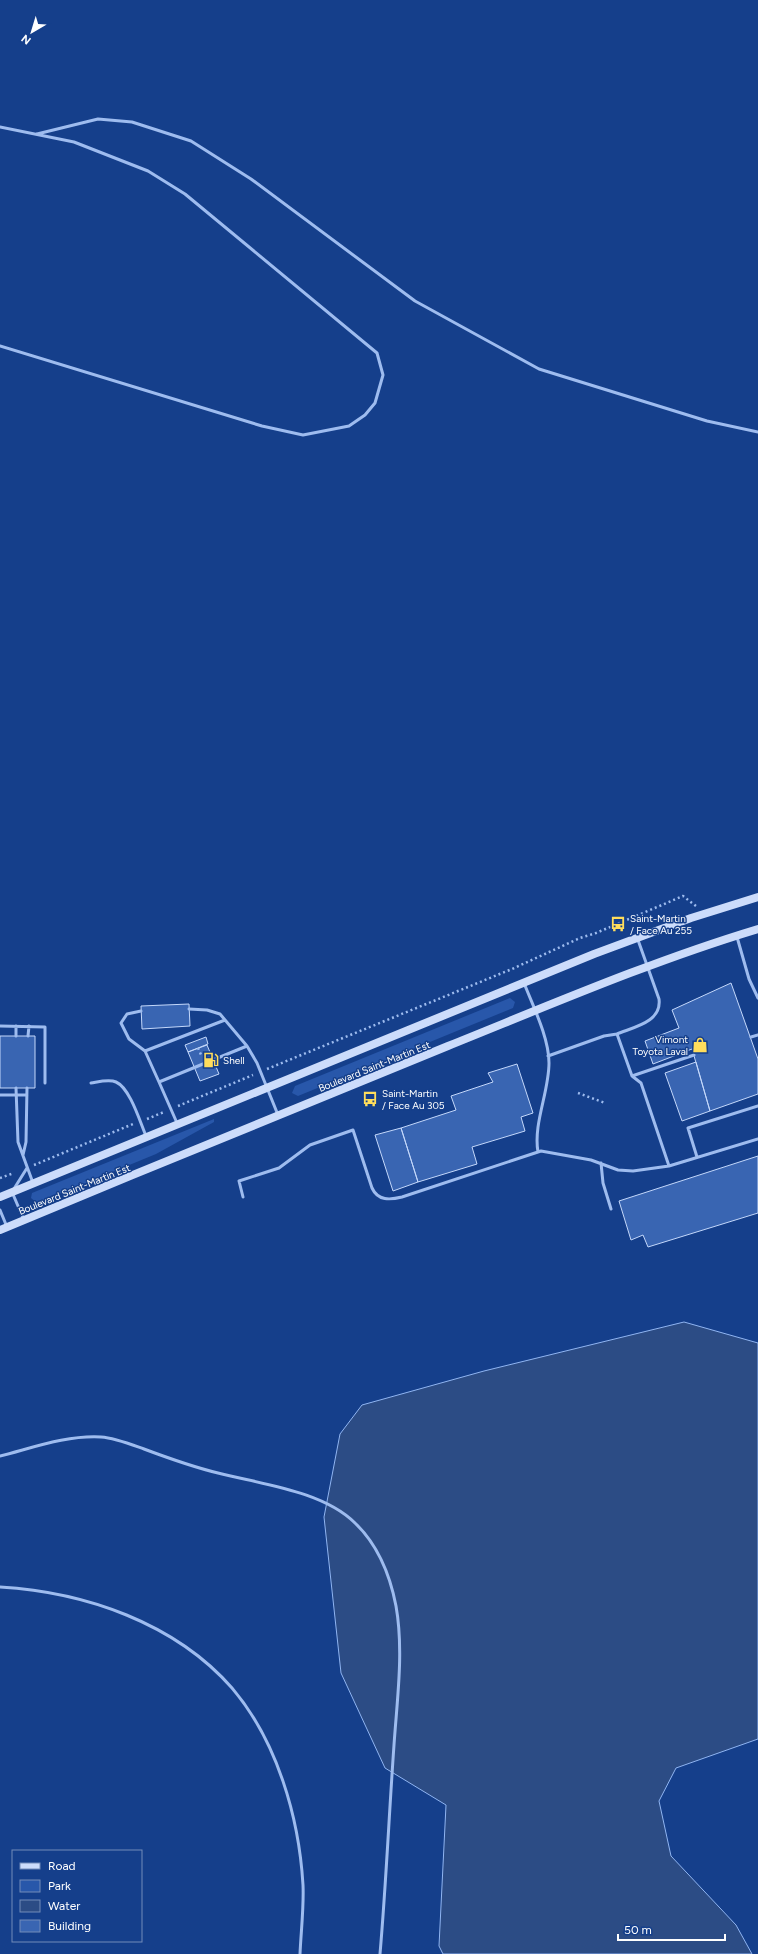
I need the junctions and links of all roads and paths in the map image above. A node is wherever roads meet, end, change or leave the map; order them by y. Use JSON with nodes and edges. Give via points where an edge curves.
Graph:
{"nodes":[{"id":1,"x":0,"y":127,"type":"edge"},
{"id":2,"x":36,"y":134,"type":"junction"},
{"id":3,"x":0,"y":346,"type":"edge"},
{"id":4,"x":758,"y":432,"type":"edge"},
{"id":5,"x":683,"y":896,"type":"dead end"},
{"id":6,"x":758,"y":897,"type":"edge"},
{"id":7,"x":758,"y":928,"type":"edge"},
{"id":8,"x":736,"y":935,"type":"junction"},
{"id":9,"x":637,"y":938,"type":"junction"},
{"id":10,"x":647,"y":966,"type":"junction"},
{"id":11,"x":524,"y":983,"type":"junction"},
{"id":12,"x":758,"y":983,"type":"edge"},
{"id":13,"x":752,"y":985,"type":"junction"},
{"id":14,"x":758,"y":998,"type":"edge"},
{"id":15,"x":189,"y":1009,"type":"dead end"},
{"id":16,"x":141,"y":1011,"type":"dead end"},
{"id":17,"x":535,"y":1011,"type":"junction"},
{"id":18,"x":225,"y":1020,"type":"junction"},
{"id":19,"x":0,"y":1026,"type":"edge"},
{"id":20,"x":16,"y":1026,"type":"junction"},
{"id":21,"x":29,"y":1026,"type":"junction"},
{"id":22,"x":617,"y":1034,"type":"junction"},
{"id":23,"x":758,"y":1035,"type":"edge"},
{"id":24,"x":16,"y":1036,"type":"dead end"},
{"id":25,"x":28,"y":1036,"type":"dead end"},
{"id":26,"x":751,"y":1037,"type":"dead end"},
{"id":27,"x":247,"y":1046,"type":"junction"},
{"id":28,"x":145,"y":1051,"type":"junction"},
{"id":29,"x":694,"y":1055,"type":"dead end"},
{"id":30,"x":548,"y":1056,"type":"junction"},
{"id":31,"x":273,"y":1067,"type":"dead end"},
{"id":32,"x":632,"y":1076,"type":"junction"},
{"id":33,"x":247,"y":1078,"type":"dead end"},
{"id":34,"x":159,"y":1082,"type":"junction"},
{"id":35,"x":45,"y":1083,"type":"dead end"},
{"id":36,"x":91,"y":1083,"type":"dead end"},
{"id":37,"x":16,"y":1088,"type":"dead end"},
{"id":38,"x":27,"y":1088,"type":"dead end"},
{"id":39,"x":268,"y":1088,"type":"junction"},
{"id":40,"x":578,"y":1093,"type":"dead end"},
{"id":41,"x":0,"y":1095,"type":"edge"},
{"id":42,"x":16,"y":1095,"type":"junction"},
{"id":43,"x":27,"y":1095,"type":"junction"},
{"id":44,"x":605,"y":1103,"type":"dead end"},
{"id":45,"x":182,"y":1104,"type":"dead end"},
{"id":46,"x":758,"y":1106,"type":"edge"},
{"id":47,"x":157,"y":1114,"type":"dead end"},
{"id":48,"x":278,"y":1115,"type":"junction"},
{"id":49,"x":146,"y":1119,"type":"dead end"},
{"id":50,"x":132,"y":1125,"type":"dead end"},
{"id":51,"x":178,"y":1125,"type":"junction"},
{"id":52,"x":147,"y":1137,"type":"junction"},
{"id":53,"x":758,"y":1139,"type":"edge"},
{"id":54,"x":538,"y":1152,"type":"junction"},
{"id":55,"x":23,"y":1154,"type":"junction"},
{"id":56,"x":697,"y":1157,"type":"junction"},
{"id":57,"x":37,"y":1163,"type":"dead end"},
{"id":58,"x":601,"y":1163,"type":"junction"},
{"id":59,"x":669,"y":1166,"type":"junction"},
{"id":60,"x":27,"y":1168,"type":"junction"},
{"id":61,"x":16,"y":1172,"type":"dead end"},
{"id":62,"x":0,"y":1178,"type":"edge"},
{"id":63,"x":33,"y":1183,"type":"junction"},
{"id":64,"x":12,"y":1192,"type":"junction"},
{"id":65,"x":0,"y":1197,"type":"edge"},
{"id":66,"x":243,"y":1197,"type":"dead end"},
{"id":67,"x":611,"y":1209,"type":"dead end"},
{"id":68,"x":0,"y":1210,"type":"edge"},
{"id":69,"x":24,"y":1220,"type":"junction"},
{"id":70,"x":4,"y":1228,"type":"edge"},
{"id":71,"x":0,"y":1456,"type":"edge"},
{"id":72,"x":0,"y":1587,"type":"edge"},
{"id":73,"x":300,"y":1954,"type":"edge"},
{"id":74,"x":380,"y":1954,"type":"edge"}],
"edges":[{"from":1,"to":2,"type":"lane"},
{"from":2,"to":3,"type":"lane","via":[[74,142],[148,170],[185,194],[377,353],[383,375],[375,403],[366,415],[349,426],[304,435],[262,426]]},
{"from":2,"to":4,"type":"lane","via":[[98,119],[132,122],[191,141],[251,179],[414,301],[539,368],[707,421]]},
{"from":5,"to":31,"type":"path"},
{"from":6,"to":9,"type":"main road","name":"Boulevard Saint-Martin Est"},
{"from":7,"to":8,"type":"main road","name":"Boulevard Saint-Martin Est"},
{"from":8,"to":10,"type":"main road","name":"Boulevard Saint-Martin Est"},
{"from":8,"to":13,"type":"lane"},
{"from":9,"to":10,"type":"lane"},
{"from":9,"to":11,"type":"main road","name":"Boulevard Saint-Martin Est"},
{"from":10,"to":17,"type":"main road","name":"Boulevard Saint-Martin Est"},
{"from":10,"to":22,"type":"lane","via":[[660,1007],[650,1020]]},
{"from":11,"to":17,"type":"lane"},
{"from":11,"to":39,"type":"main road","name":"Boulevard Saint-Martin Est"},
{"from":12,"to":13,"type":"lane"},
{"from":13,"to":14,"type":"lane"},
{"from":15,"to":18,"type":"lane","via":[[217,1012]]},
{"from":16,"to":28,"type":"lane","via":[[127,1014],[121,1023],[129,1039]]},
{"from":17,"to":30,"type":"lane"},
{"from":17,"to":48,"type":"main road","name":"Boulevard Saint-Martin Est"},
{"from":18,"to":27,"type":"lane"},
{"from":18,"to":28,"type":"lane"},
{"from":19,"to":20,"type":"lane"},
{"from":20,"to":21,"type":"lane"},
{"from":20,"to":24,"type":"lane"},
{"from":21,"to":25,"type":"lane"},
{"from":21,"to":35,"type":"lane","via":[[45,1027]]},
{"from":22,"to":30,"type":"lane","via":[[604,1036]]},
{"from":22,"to":32,"type":"lane"},
{"from":23,"to":26,"type":"lane"},
{"from":27,"to":34,"type":"lane"},
{"from":27,"to":39,"type":"lane"},
{"from":28,"to":34,"type":"lane"},
{"from":29,"to":32,"type":"lane"},
{"from":30,"to":54,"type":"lane","via":[[546,1087],[537,1140]]},
{"from":32,"to":59,"type":"lane","via":[[641,1084]]},
{"from":33,"to":45,"type":"path"},
{"from":34,"to":51,"type":"lane"},
{"from":36,"to":52,"type":"lane","via":[[111,1081],[122,1087],[132,1102]]},
{"from":37,"to":42,"type":"lane"},
{"from":38,"to":43,"type":"lane"},
{"from":39,"to":48,"type":"lane"},
{"from":39,"to":51,"type":"main road","name":"Boulevard Saint-Martin Est"},
{"from":40,"to":44,"type":"path"},
{"from":41,"to":42,"type":"lane"},
{"from":42,"to":43,"type":"lane"},
{"from":42,"to":55,"type":"lane","via":[[18,1142]]},
{"from":43,"to":55,"type":"lane","via":[[26,1142]]},
{"from":46,"to":56,"type":"lane","via":[[688,1128]]},
{"from":47,"to":49,"type":"path"},
{"from":48,"to":69,"type":"main road","name":"Boulevard Saint-Martin Est"},
{"from":50,"to":57,"type":"path"},
{"from":51,"to":52,"type":"main road","name":"Boulevard Saint-Martin Est"},
{"from":52,"to":63,"type":"main road","name":"Boulevard Saint-Martin Est"},
{"from":53,"to":56,"type":"lane"},
{"from":54,"to":58,"type":"lane","via":[[549,1151]]},
{"from":54,"to":66,"type":"lane","via":[[388,1200],[372,1188],[353,1130],[310,1146],[279,1168],[239,1181]]},
{"from":55,"to":60,"type":"lane"},
{"from":56,"to":59,"type":"lane"},
{"from":58,"to":59,"type":"lane","via":[[626,1171]]},
{"from":58,"to":67,"type":"lane","via":[[602,1182]]},
{"from":60,"to":63,"type":"lane"},
{"from":60,"to":64,"type":"lane"},
{"from":61,"to":62,"type":"path"},
{"from":63,"to":64,"type":"main road","name":"Boulevard Saint-Martin Est"},
{"from":64,"to":65,"type":"main road","name":"Boulevard Saint-Martin Est"},
{"from":64,"to":69,"type":"lane"},
{"from":68,"to":70,"type":"lane"},
{"from":69,"to":70,"type":"main road","name":"Boulevard Saint-Martin Est"},
{"from":71,"to":74,"type":"lane","via":[[77,1438],[101,1437],[124,1442],[205,1470],[316,1499],[336,1508],[369,1538],[382,1558],[388,1577],[396,1606],[399,1635]]},
{"from":72,"to":73,"type":"lane","via":[[28,1588],[59,1595],[138,1620],[169,1636],[200,1657],[232,1688],[270,1748],[296,1833],[303,1886]]}]}
